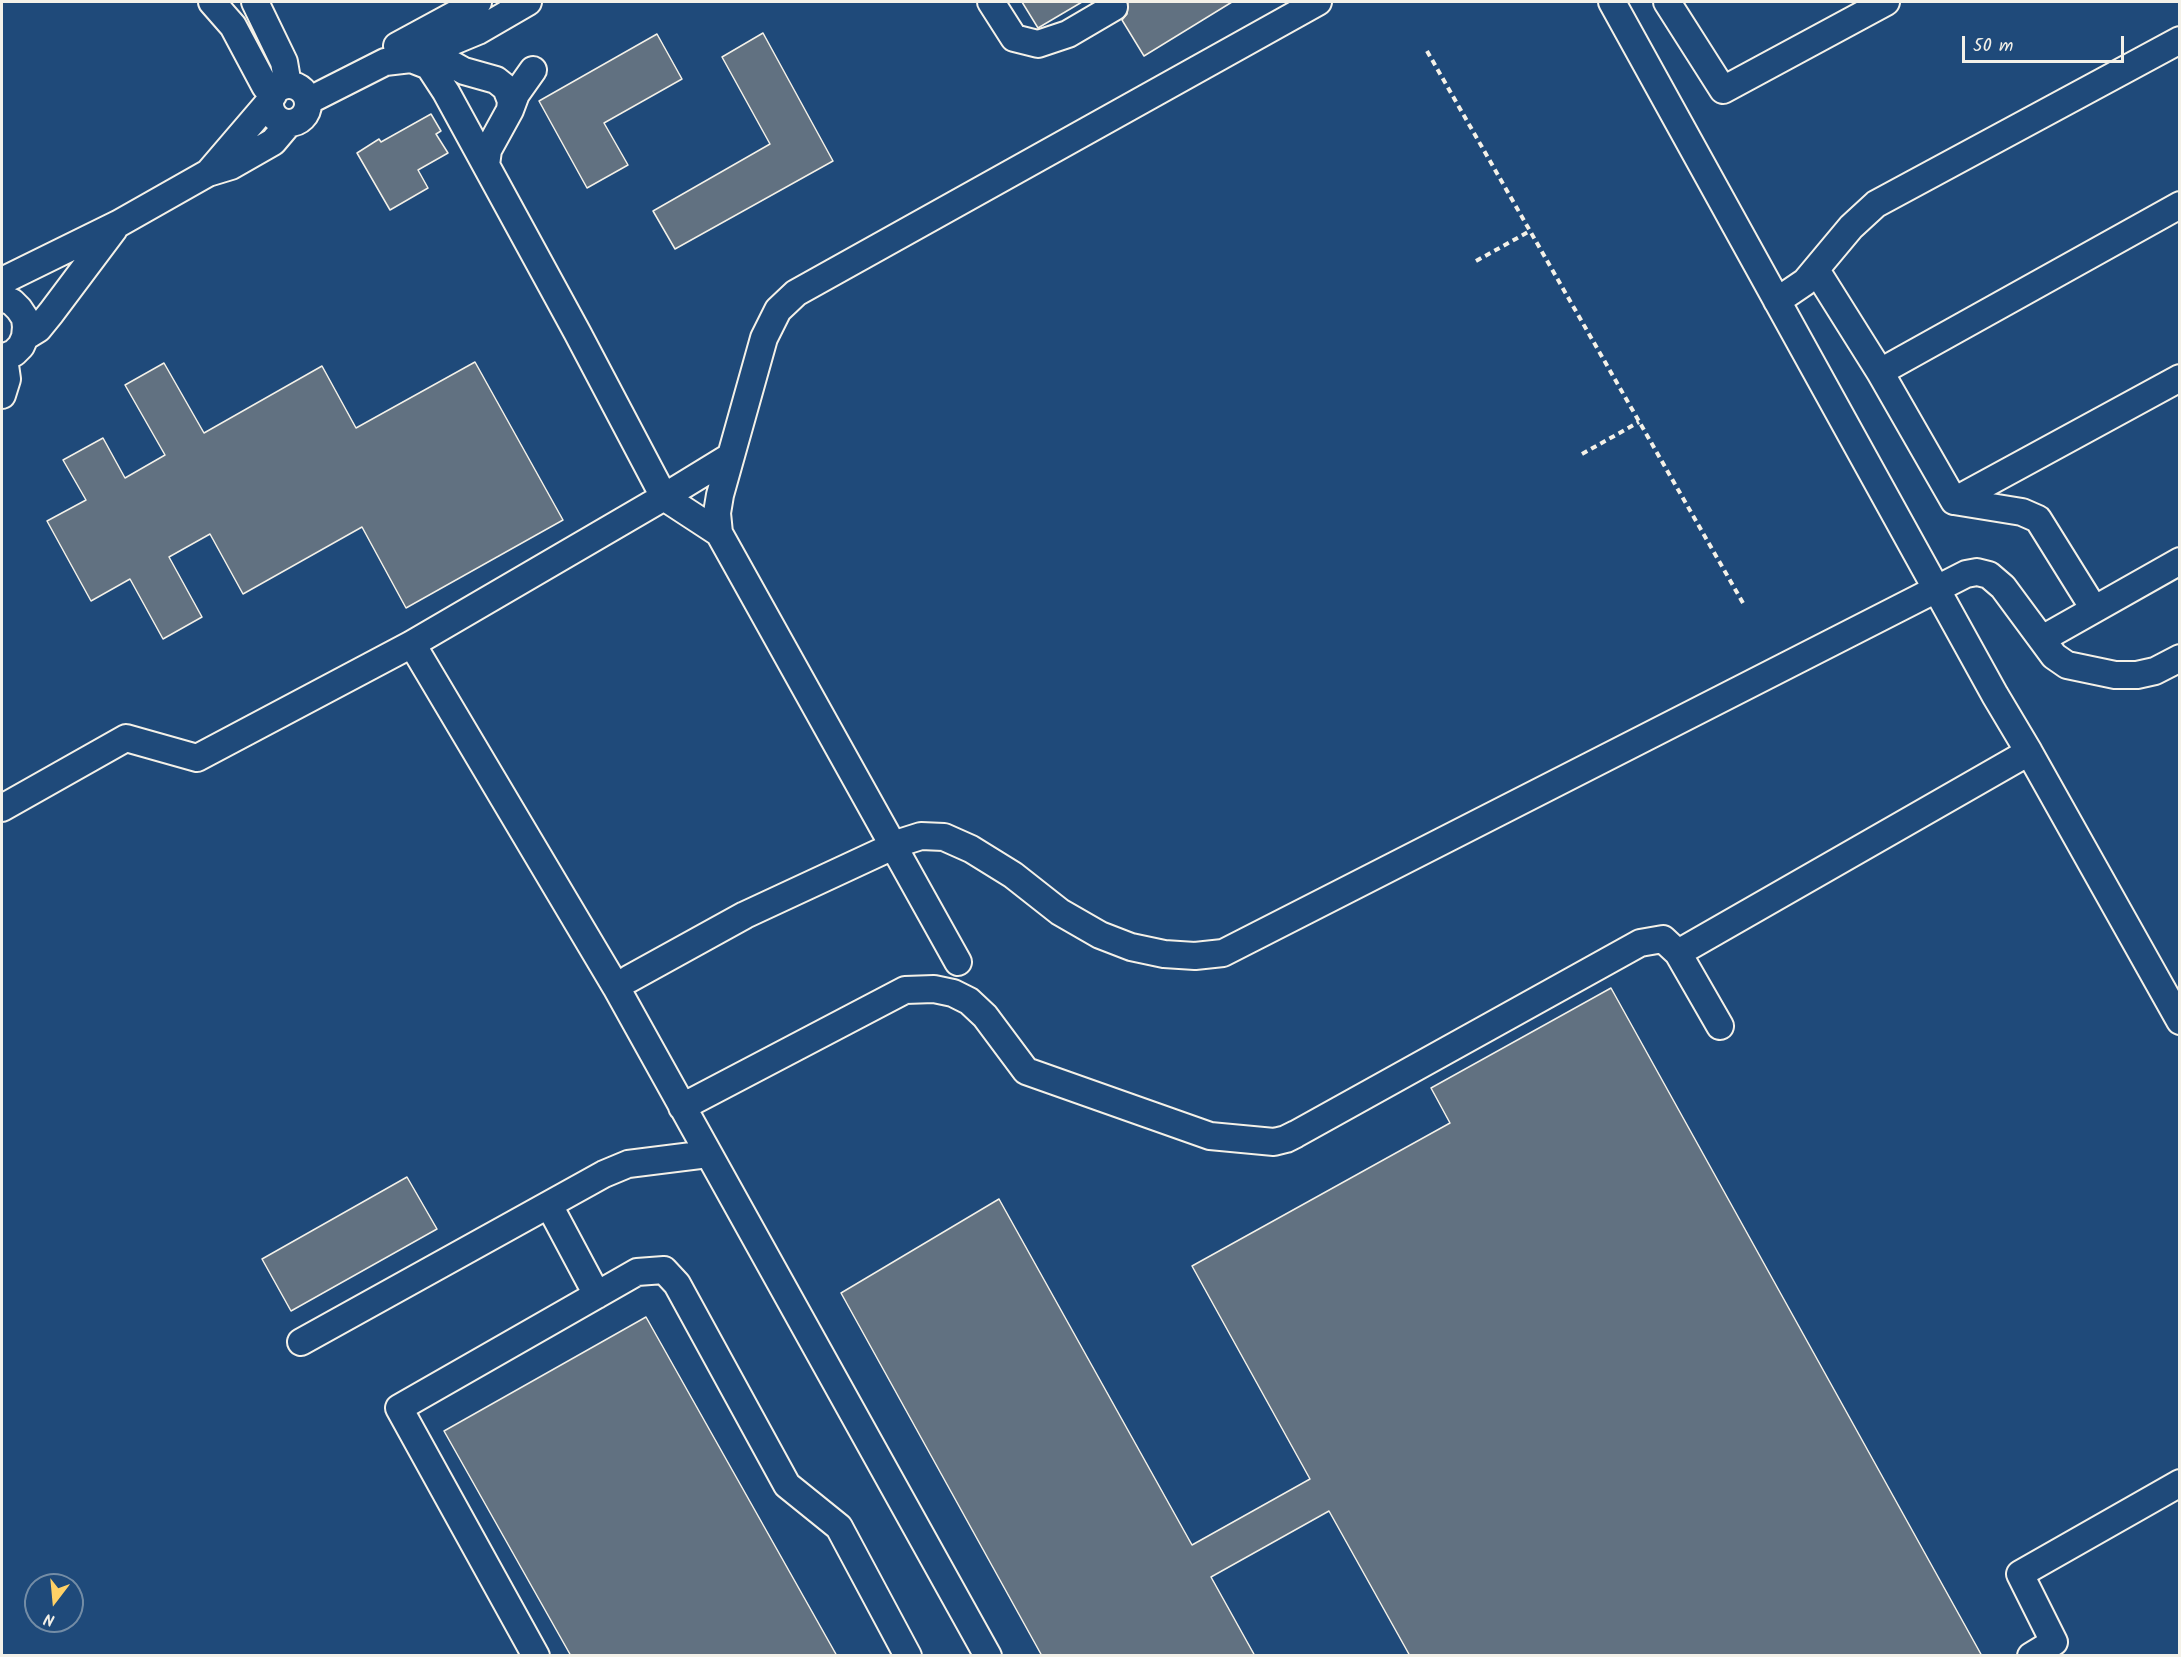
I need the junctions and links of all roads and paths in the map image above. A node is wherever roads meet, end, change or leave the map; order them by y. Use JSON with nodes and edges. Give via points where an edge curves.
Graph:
{"nodes":[{"id":1,"x":212,"y":2,"type":"edge"},
{"id":2,"x":255,"y":2,"type":"edge"},
{"id":3,"x":478,"y":2,"type":"edge"},
{"id":4,"x":528,"y":2,"type":"edge"},
{"id":5,"x":991,"y":2,"type":"edge"},
{"id":6,"x":1318,"y":2,"type":"edge"},
{"id":7,"x":1612,"y":2,"type":"edge"},
{"id":8,"x":1667,"y":2,"type":"edge"},
{"id":9,"x":1886,"y":2,"type":"edge"},
{"id":10,"x":1114,"y":7,"type":"dead end"},
{"id":11,"x":2180,"y":40,"type":"edge"},
{"id":12,"x":1427,"y":51,"type":"dead end"},
{"id":13,"x":397,"y":61,"type":"junction"},
{"id":14,"x":285,"y":96,"type":"junction"},
{"id":15,"x":486,"y":165,"type":"junction"},
{"id":16,"x":208,"y":173,"type":"junction"},
{"id":17,"x":2180,"y":205,"type":"edge"},
{"id":18,"x":118,"y":224,"type":"junction"},
{"id":19,"x":1530,"y":231,"type":"junction"},
{"id":20,"x":1476,"y":261,"type":"dead end"},
{"id":21,"x":1816,"y":270,"type":"junction"},
{"id":22,"x":2,"y":281,"type":"edge"},
{"id":23,"x":2,"y":298,"type":"edge"},
{"id":24,"x":1777,"y":301,"type":"junction"},
{"id":25,"x":25,"y":337,"type":"junction"},
{"id":26,"x":3,"y":358,"type":"edge"},
{"id":27,"x":1880,"y":372,"type":"junction"},
{"id":28,"x":2180,"y":378,"type":"edge"},
{"id":29,"x":2,"y":395,"type":"edge"},
{"id":30,"x":1639,"y":422,"type":"junction"},
{"id":31,"x":1582,"y":454,"type":"dead end"},
{"id":32,"x":731,"y":456,"type":"junction"},
{"id":33,"x":664,"y":497,"type":"junction"},
{"id":34,"x":1954,"y":501,"type":"junction"},
{"id":35,"x":719,"y":533,"type":"junction"},
{"id":36,"x":2180,"y":561,"type":"edge"},
{"id":37,"x":1935,"y":588,"type":"junction"},
{"id":38,"x":1743,"y":603,"type":"dead end"},
{"id":39,"x":2094,"y":609,"type":"junction"},
{"id":40,"x":2042,"y":639,"type":"junction"},
{"id":41,"x":412,"y":644,"type":"junction"},
{"id":42,"x":2180,"y":658,"type":"edge"},
{"id":43,"x":2029,"y":752,"type":"junction"},
{"id":44,"x":2,"y":807,"type":"edge"},
{"id":45,"x":894,"y":846,"type":"junction"},
{"id":46,"x":1678,"y":953,"type":"junction"},
{"id":47,"x":958,"y":962,"type":"dead end"},
{"id":48,"x":616,"y":987,"type":"junction"},
{"id":49,"x":2180,"y":1021,"type":"edge"},
{"id":50,"x":1720,"y":1026,"type":"dead end"},
{"id":51,"x":682,"y":1107,"type":"junction"},
{"id":52,"x":708,"y":1154,"type":"junction"},
{"id":53,"x":549,"y":1205,"type":"junction"},
{"id":54,"x":597,"y":1295,"type":"junction"},
{"id":55,"x":301,"y":1342,"type":"dead end"},
{"id":56,"x":2180,"y":1483,"type":"edge"},
{"id":57,"x":536,"y":1656,"type":"edge"},
{"id":58,"x":908,"y":1656,"type":"edge"},
{"id":59,"x":988,"y":1656,"type":"edge"},
{"id":60,"x":2031,"y":1656,"type":"edge"}],
"edges":[{"from":1,"to":14,"type":"lane","via":[[232,26],[265,86]]},
{"from":2,"to":14,"type":"lane","via":[[284,62]]},
{"from":3,"to":13,"type":"lane","via":[[398,44]]},
{"from":4,"to":13,"type":"lane","via":[[478,31],[449,43],[424,47]]},
{"from":5,"to":10,"type":"lane","via":[[1014,38],[1038,44],[1068,34]]},
{"from":6,"to":32,"type":"lane","via":[[796,293],[778,310],[764,338]]},
{"from":7,"to":24,"type":"lane"},
{"from":8,"to":9,"type":"lane","via":[[1724,90]]},
{"from":11,"to":21,"type":"lane","via":[[1876,204],[1851,227]]},
{"from":12,"to":19,"type":"path"},
{"from":13,"to":14,"type":"lane"},
{"from":13,"to":15,"type":"lane","via":[[429,66]]},
{"from":13,"to":15,"type":"lane","via":[[437,56],[506,88],[512,101],[510,110],[488,150]]},
{"from":14,"to":16,"type":"lane"},
{"from":14,"to":16,"type":"lane","via":[[273,114],[289,123],[273,142],[231,166]]},
{"from":15,"to":33,"type":"lane"},
{"from":16,"to":18,"type":"lane"},
{"from":17,"to":27,"type":"lane"},
{"from":18,"to":22,"type":"lane"},
{"from":18,"to":25,"type":"lane","via":[[38,329]]},
{"from":19,"to":20,"type":"path"},
{"from":19,"to":30,"type":"path"},
{"from":21,"to":24,"type":"lane"},
{"from":21,"to":27,"type":"lane"},
{"from":23,"to":25,"type":"lane","via":[[12,302],[25,318]]},
{"from":24,"to":37,"type":"lane"},
{"from":25,"to":26,"type":"lane","via":[[14,353]]},
{"from":26,"to":29,"type":"lane","via":[[7,379]]},
{"from":27,"to":34,"type":"lane"},
{"from":28,"to":34,"type":"lane"},
{"from":30,"to":31,"type":"path"},
{"from":30,"to":38,"type":"path"},
{"from":32,"to":33,"type":"lane"},
{"from":32,"to":35,"type":"lane","via":[[717,513]]},
{"from":33,"to":35,"type":"lane"},
{"from":33,"to":41,"type":"lane"},
{"from":34,"to":39,"type":"lane","via":[[2022,512],[2038,519]]},
{"from":35,"to":45,"type":"lane"},
{"from":36,"to":39,"type":"lane"},
{"from":37,"to":40,"type":"lane","via":[[1966,574],[1989,575],[2003,587]]},
{"from":37,"to":43,"type":"lane"},
{"from":37,"to":45,"type":"lane","via":[[1223,953],[1164,954],[1100,935],[1060,912],[1013,875],[944,837],[921,836]]},
{"from":39,"to":40,"type":"lane"},
{"from":40,"to":42,"type":"lane","via":[[2054,656],[2067,665],[2115,675],[2155,671]]},
{"from":41,"to":44,"type":"lane","via":[[197,758],[126,738]]},
{"from":41,"to":48,"type":"lane"},
{"from":43,"to":46,"type":"lane"},
{"from":43,"to":49,"type":"lane"},
{"from":45,"to":47,"type":"lane"},
{"from":45,"to":48,"type":"lane","via":[[746,915]]},
{"from":46,"to":50,"type":"lane"},
{"from":46,"to":51,"type":"lane","via":[[1663,939],[1640,943],[1296,1134],[1274,1142],[1210,1136],[1026,1071],[969,1001],[934,988],[905,990]]},
{"from":48,"to":51,"type":"lane"},
{"from":51,"to":52,"type":"lane"},
{"from":52,"to":53,"type":"lane","via":[[628,1164]]},
{"from":52,"to":59,"type":"lane"},
{"from":53,"to":54,"type":"lane"},
{"from":53,"to":55,"type":"lane"},
{"from":54,"to":57,"type":"lane","via":[[399,1408]]},
{"from":54,"to":58,"type":"lane","via":[[638,1272],[664,1270],[678,1284],[787,1485],[839,1527]]},
{"from":56,"to":60,"type":"lane","via":[[2020,1574],[2054,1642]]}]}
